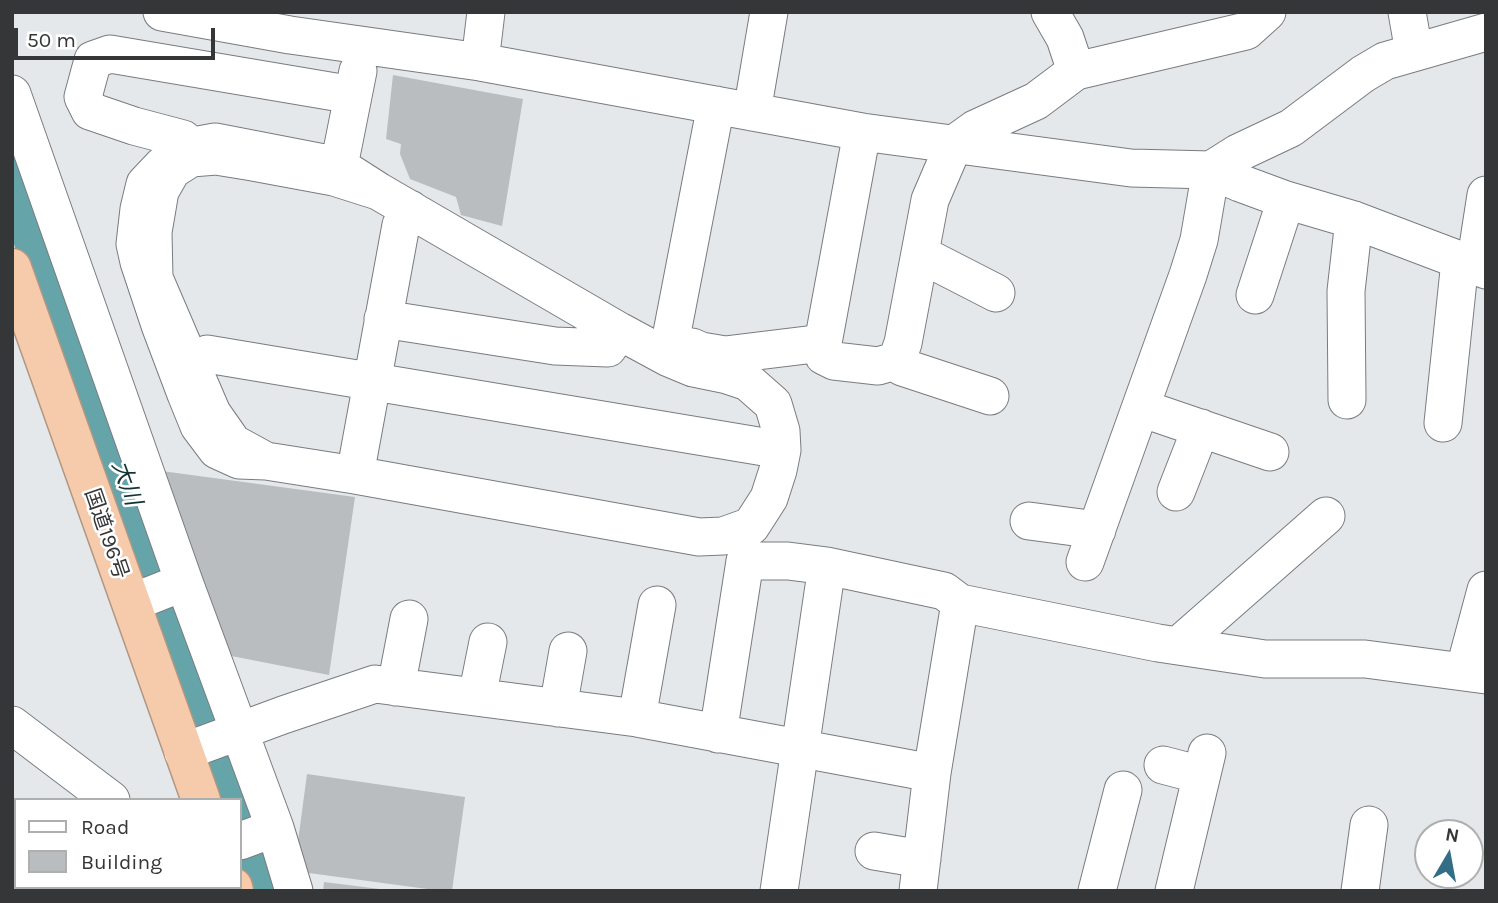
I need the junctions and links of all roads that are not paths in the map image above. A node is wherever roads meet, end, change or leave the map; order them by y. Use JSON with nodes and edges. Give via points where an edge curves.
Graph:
{"nodes":[{"id":1,"x":162,"y":12,"type":"edge"},
{"id":2,"x":486,"y":12,"type":"edge"},
{"id":3,"x":769,"y":12,"type":"edge"},
{"id":4,"x":1050,"y":12,"type":"edge"},
{"id":5,"x":1268,"y":12,"type":"edge"},
{"id":6,"x":1408,"y":12,"type":"edge"},
{"id":7,"x":274,"y":22,"type":"edge"},
{"id":8,"x":1202,"y":27,"type":"edge"},
{"id":9,"x":1486,"y":32,"type":"edge"},
{"id":10,"x":364,"y":46,"type":"junction"},
{"id":11,"x":1414,"y":52,"type":"junction"},
{"id":12,"x":480,"y":62,"type":"junction"},
{"id":13,"x":1076,"y":71,"type":"junction"},
{"id":14,"x":12,"y":94,"type":"edge"},
{"id":15,"x":353,"y":94,"type":"junction"},
{"id":16,"x":716,"y":105,"type":"junction"},
{"id":17,"x":752,"y":112,"type":"junction"},
{"id":18,"x":862,"y":132,"type":"junction"},
{"id":19,"x":199,"y":141,"type":"junction"},
{"id":20,"x":954,"y":144,"type":"junction"},
{"id":21,"x":340,"y":166,"type":"junction"},
{"id":22,"x":1211,"y":170,"type":"junction"},
{"id":23,"x":378,"y":191,"type":"junction"},
{"id":24,"x":1486,"y":195,"type":"edge"},
{"id":25,"x":1286,"y":200,"type":"junction"},
{"id":26,"x":1354,"y":220,"type":"junction"},
{"id":27,"x":412,"y":221,"type":"junction"},
{"id":28,"x":920,"y":254,"type":"junction"},
{"id":29,"x":1474,"y":266,"type":"edge"},
{"id":30,"x":12,"y":268,"type":"edge"},
{"id":31,"x":545,"y":270,"type":"dead end"},
{"id":32,"x":996,"y":293,"type":"dead end"},
{"id":33,"x":1255,"y":295,"type":"dead end"},
{"id":34,"x":392,"y":312,"type":"junction"},
{"id":35,"x":600,"y":332,"type":"junction"},
{"id":36,"x":671,"y":338,"type":"junction"},
{"id":37,"x":823,"y":344,"type":"junction"},
{"id":38,"x":895,"y":361,"type":"junction"},
{"id":39,"x":211,"y":364,"type":"junction"},
{"id":40,"x":377,"y":392,"type":"junction"},
{"id":41,"x":990,"y":396,"type":"dead end"},
{"id":42,"x":1347,"y":400,"type":"dead end"},
{"id":43,"x":1141,"y":408,"type":"junction"},
{"id":44,"x":1443,"y":423,"type":"dead end"},
{"id":45,"x":1201,"y":428,"type":"junction"},
{"id":46,"x":1270,"y":452,"type":"dead end"},
{"id":47,"x":769,"y":459,"type":"junction"},
{"id":48,"x":265,"y":461,"type":"junction"},
{"id":49,"x":364,"y":469,"type":"junction"},
{"id":50,"x":1176,"y":492,"type":"dead end"},
{"id":51,"x":1326,"y":516,"type":"dead end"},
{"id":52,"x":1030,"y":521,"type":"dead end"},
{"id":53,"x":639,"y":544,"type":"dead end"},
{"id":54,"x":745,"y":561,"type":"junction"},
{"id":55,"x":827,"y":566,"type":"junction"},
{"id":56,"x":1486,"y":590,"type":"edge"},
{"id":57,"x":161,"y":592,"type":"junction"},
{"id":58,"x":960,"y":603,"type":"junction"},
{"id":59,"x":657,"y":605,"type":"dead end"},
{"id":60,"x":410,"y":619,"type":"dead end"},
{"id":61,"x":488,"y":642,"type":"dead end"},
{"id":62,"x":1178,"y":646,"type":"junction"},
{"id":63,"x":568,"y":650,"type":"dead end"},
{"id":64,"x":1475,"y":674,"type":"edge"},
{"id":65,"x":396,"y":687,"type":"junction"},
{"id":66,"x":477,"y":697,"type":"junction"},
{"id":67,"x":558,"y":708,"type":"junction"},
{"id":68,"x":637,"y":718,"type":"junction"},
{"id":69,"x":12,"y":725,"type":"edge"},
{"id":70,"x":718,"y":734,"type":"junction"},
{"id":71,"x":214,"y":740,"type":"junction"},
{"id":72,"x":799,"y":748,"type":"junction"},
{"id":73,"x":1163,"y":765,"type":"dead end"},
{"id":74,"x":932,"y":773,"type":"junction"},
{"id":75,"x":1123,"y":790,"type":"dead end"},
{"id":76,"x":108,"y":798,"type":"edge"},
{"id":77,"x":201,"y":798,"type":"edge"},
{"id":78,"x":1370,"y":825,"type":"dead end"},
{"id":79,"x":260,"y":834,"type":"edge"},
{"id":80,"x":874,"y":850,"type":"dead end"},
{"id":81,"x":920,"y":875,"type":"edge"},
{"id":82,"x":294,"y":891,"type":"edge"},
{"id":83,"x":779,"y":891,"type":"edge"},
{"id":84,"x":1097,"y":891,"type":"edge"},
{"id":85,"x":1174,"y":891,"type":"edge"},
{"id":86,"x":1360,"y":891,"type":"edge"}],
"edges":[{"from":1,"to":7,"type":"street"},
{"from":2,"to":12,"type":"street"},
{"from":3,"to":17,"type":"street"},
{"from":4,"to":13,"type":"street"},
{"from":5,"to":8,"type":"street","via":[[1245,32]]},
{"from":6,"to":11,"type":"street"},
{"from":7,"to":10,"type":"street"},
{"from":8,"to":13,"type":"street"},
{"from":9,"to":11,"type":"street"},
{"from":10,"to":12,"type":"street"},
{"from":10,"to":15,"type":"street"},
{"from":11,"to":22,"type":"street","via":[[1385,61],[1291,128]]},
{"from":12,"to":16,"type":"street"},
{"from":13,"to":20,"type":"street","via":[[1037,101],[975,128]]},
{"from":14,"to":57,"type":"street"},
{"from":15,"to":19,"type":"street","via":[[110,54],[93,60],[83,97],[90,111]]},
{"from":15,"to":21,"type":"street"},
{"from":16,"to":17,"type":"street"},
{"from":16,"to":36,"type":"street"},
{"from":17,"to":18,"type":"street"},
{"from":18,"to":20,"type":"street"},
{"from":18,"to":37,"type":"street"},
{"from":19,"to":21,"type":"street"},
{"from":19,"to":48,"type":"street","via":[[183,148],[145,184],[135,244],[160,325],[200,426],[217,450],[239,460]]},
{"from":20,"to":22,"type":"street","via":[[1131,168]]},
{"from":20,"to":28,"type":"street","via":[[930,200]]},
{"from":21,"to":23,"type":"street"},
{"from":22,"to":25,"type":"street"},
{"from":22,"to":43,"type":"street","via":[[1199,240]]},
{"from":23,"to":27,"type":"street"},
{"from":23,"to":48,"type":"street","via":[[334,177],[216,156],[191,158],[172,170],[160,191],[153,232],[154,278],[212,413],[233,443]]},
{"from":24,"to":29,"type":"street"},
{"from":25,"to":26,"type":"street"},
{"from":25,"to":33,"type":"street"},
{"from":26,"to":29,"type":"street"},
{"from":26,"to":42,"type":"street","via":[[1346,291]]},
{"from":27,"to":34,"type":"street"},
{"from":27,"to":35,"type":"street"},
{"from":27,"to":39,"type":"street","via":[[330,193],[218,170],[197,173],[181,187],[170,242],[176,283]]},
{"from":28,"to":32,"type":"street"},
{"from":28,"to":38,"type":"street","via":[[904,343]]},
{"from":29,"to":44,"type":"street"},
{"from":30,"to":57,"type":"highway","name":"国道196号"},
{"from":31,"to":36,"type":"street"},
{"from":34,"to":35,"type":"street","via":[[555,333]]},
{"from":34,"to":40,"type":"street"},
{"from":35,"to":47,"type":"street","via":[[693,368],[748,382],[773,404],[781,431]]},
{"from":36,"to":37,"type":"street","via":[[725,355]]},
{"from":37,"to":38,"type":"street","via":[[824,356],[834,361],[878,366]]},
{"from":38,"to":41,"type":"street"},
{"from":39,"to":40,"type":"street"},
{"from":39,"to":49,"type":"street","via":[[235,422],[253,438]]},
{"from":40,"to":47,"type":"street"},
{"from":40,"to":49,"type":"street"},
{"from":43,"to":45,"type":"street"},
{"from":43,"to":52,"type":"street","via":[[1091,546]]},
{"from":45,"to":46,"type":"street"},
{"from":45,"to":50,"type":"street"},
{"from":47,"to":49,"type":"street","via":[[769,498],[751,526],[723,536],[699,537]]},
{"from":48,"to":49,"type":"street"},
{"from":51,"to":62,"type":"street"},
{"from":53,"to":54,"type":"street"},
{"from":54,"to":55,"type":"street"},
{"from":54,"to":70,"type":"street"},
{"from":55,"to":58,"type":"street","via":[[944,591]]},
{"from":55,"to":72,"type":"street"},
{"from":56,"to":64,"type":"street"},
{"from":57,"to":71,"type":"highway","name":"国道196号"},
{"from":57,"to":71,"type":"street"},
{"from":58,"to":62,"type":"street"},
{"from":58,"to":74,"type":"street"},
{"from":59,"to":68,"type":"street"},
{"from":60,"to":65,"type":"street"},
{"from":61,"to":66,"type":"street"},
{"from":62,"to":64,"type":"street","via":[[1265,659],[1365,659]]},
{"from":63,"to":67,"type":"street"},
{"from":65,"to":66,"type":"street"},
{"from":65,"to":71,"type":"street","via":[[375,684]]},
{"from":66,"to":67,"type":"street"},
{"from":67,"to":68,"type":"street"},
{"from":68,"to":70,"type":"street"},
{"from":69,"to":76,"type":"street"},
{"from":70,"to":72,"type":"street"},
{"from":71,"to":77,"type":"highway","name":"国道196号"},
{"from":71,"to":79,"type":"street"},
{"from":72,"to":74,"type":"street"},
{"from":72,"to":83,"type":"street"},
{"from":73,"to":85,"type":"street","via":[[1204,764]]},
{"from":74,"to":81,"type":"street"},
{"from":75,"to":84,"type":"street"},
{"from":78,"to":86,"type":"street"},
{"from":79,"to":82,"type":"street"},
{"from":80,"to":81,"type":"street"}]}
